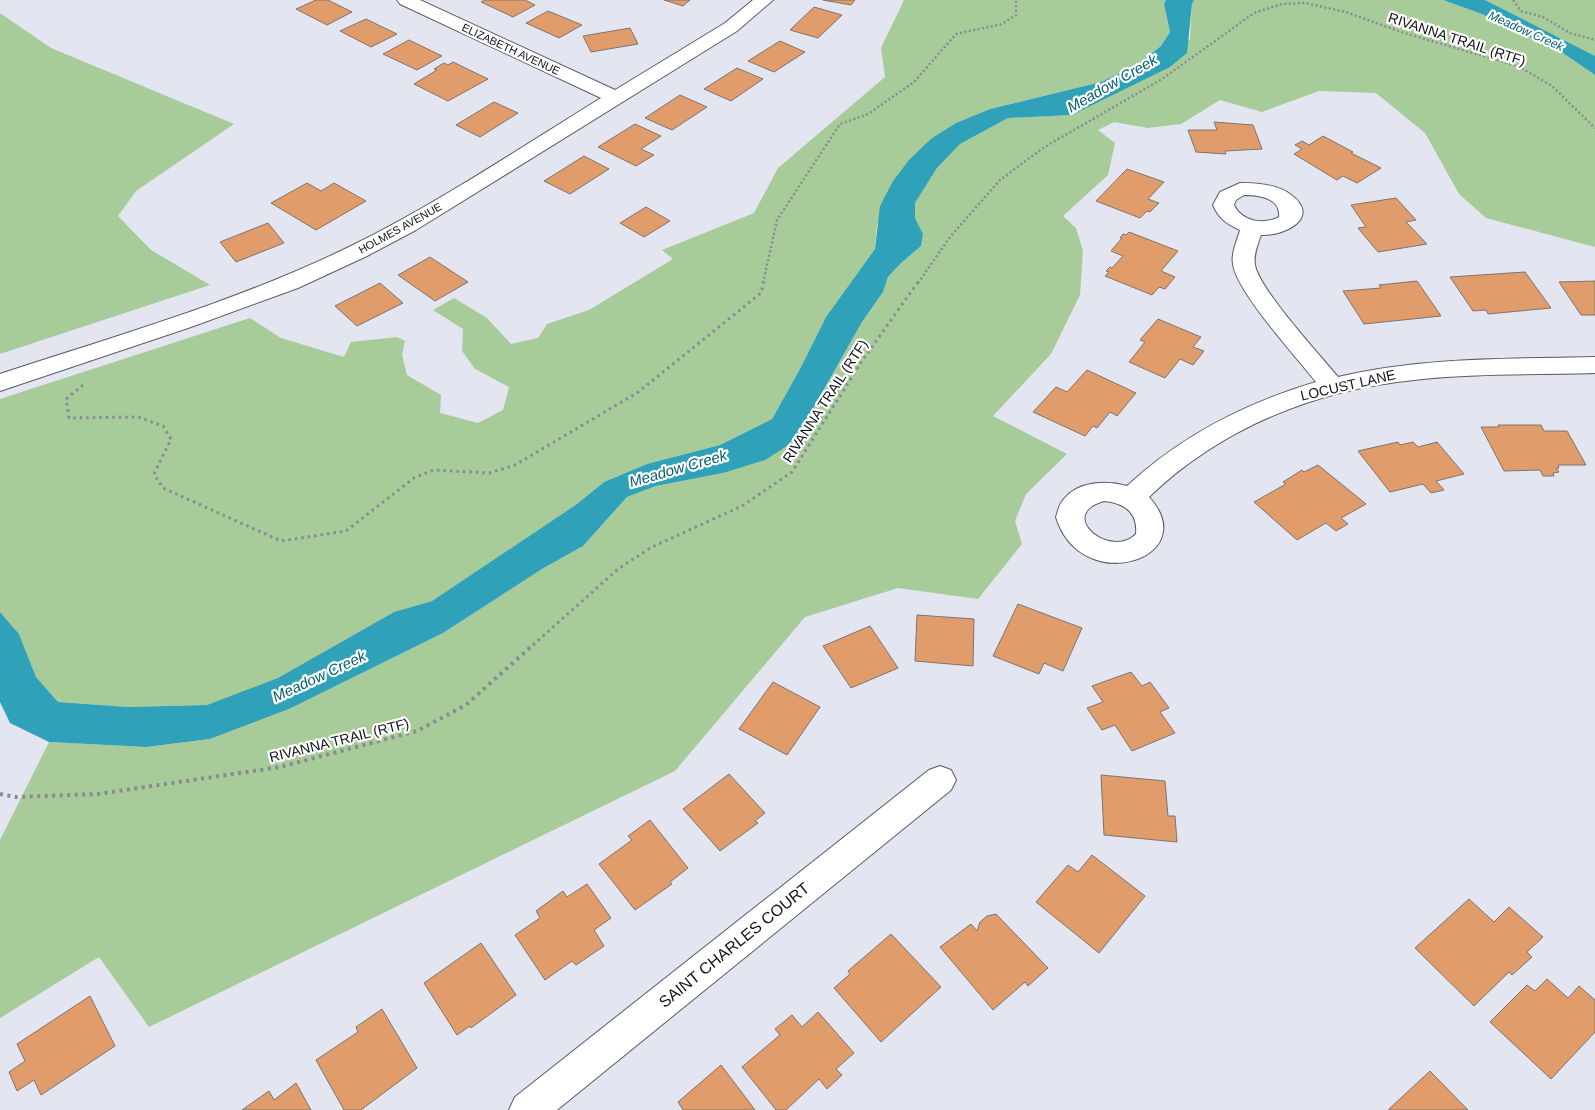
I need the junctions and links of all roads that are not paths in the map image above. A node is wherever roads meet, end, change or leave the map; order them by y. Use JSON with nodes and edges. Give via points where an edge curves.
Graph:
{"nodes":[{"id":1,"x":406,"y":0,"type":"edge"},
{"id":2,"x":764,"y":0,"type":"edge"},
{"id":3,"x":617,"y":98,"type":"junction"},
{"id":4,"x":1252,"y":228,"type":"dead end"},
{"id":5,"x":1595,"y":366,"type":"edge"},
{"id":6,"x":3,"y":382,"type":"edge"},
{"id":7,"x":1332,"y":386,"type":"junction"},
{"id":8,"x":1131,"y":498,"type":"dead end"},
{"id":9,"x":940,"y":780,"type":"dead end"},
{"id":10,"x":528,"y":1110,"type":"edge"}],
"edges":[{"from":1,"to":3,"type":"street","name":"ELIZABETH AVENUE"},
{"from":2,"to":3,"type":"street","name":"HOLMES AVENUE","via":[[731,27]]},
{"from":3,"to":6,"type":"street","name":"HOLMES AVENUE","via":[[408,225],[290,283]]},
{"from":4,"to":7,"type":"street","via":[[1242,258],[1244,271]]},
{"from":5,"to":7,"type":"street","name":"LOCUST LANE","via":[[1429,370]]},
{"from":7,"to":8,"type":"street","name":"LOCUST LANE","via":[[1284,401],[1225,427],[1181,454]]},
{"from":9,"to":10,"type":"street","name":"SAINT CHARLES COURT"}]}
